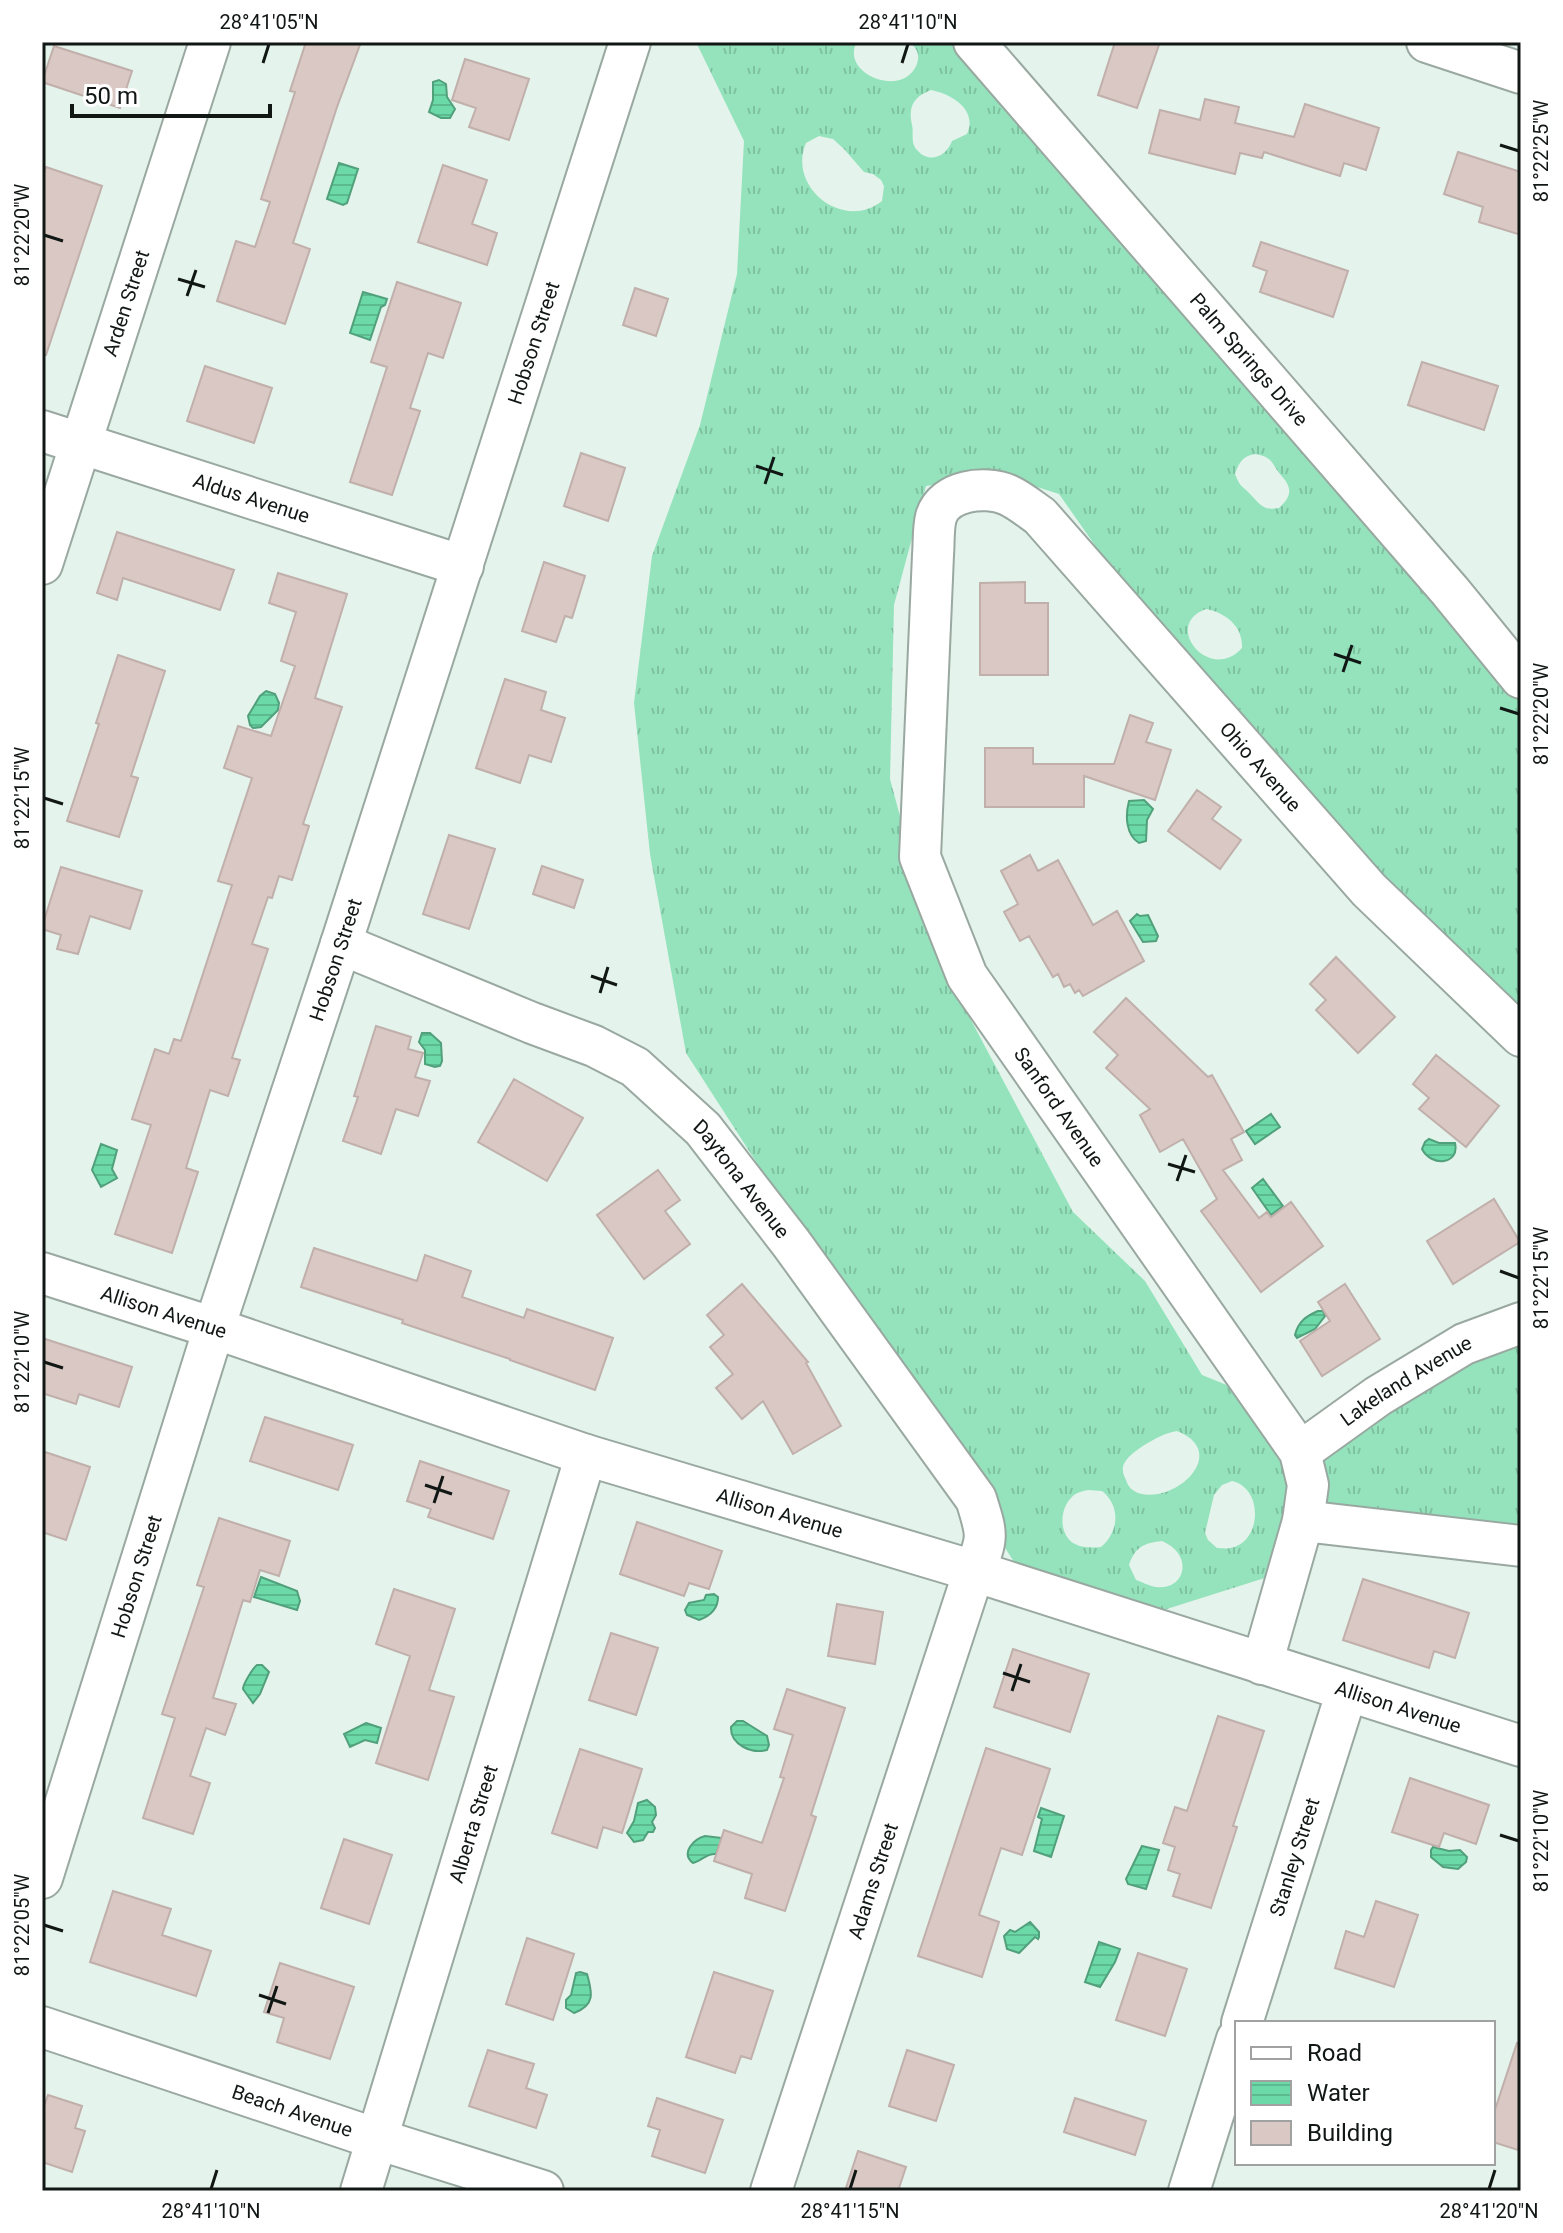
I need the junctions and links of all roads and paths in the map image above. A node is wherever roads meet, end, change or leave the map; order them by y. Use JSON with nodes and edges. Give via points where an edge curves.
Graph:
{"nodes":[{"id":1,"x":210,"y":42,"type":"edge"},
{"id":2,"x":630,"y":42,"type":"edge"},
{"id":3,"x":974,"y":42,"type":"edge"},
{"id":4,"x":1427,"y":42,"type":"edge"},
{"id":5,"x":1521,"y":73,"type":"edge"},
{"id":6,"x":42,"y":431,"type":"edge"},
{"id":7,"x":80,"y":443,"type":"junction"},
{"id":8,"x":1006,"y":494,"type":"joint"},
{"id":9,"x":42,"y":564,"type":"edge"},
{"id":10,"x":463,"y":566,"type":"junction"},
{"id":11,"x":1521,"y":678,"type":"edge"},
{"id":12,"x":341,"y":944,"type":"junction"},
{"id":13,"x":1521,"y":1036,"type":"edge"},
{"id":14,"x":42,"y":1273,"type":"edge"},
{"id":15,"x":1521,"y":1323,"type":"edge"},
{"id":16,"x":214,"y":1328,"type":"junction"},
{"id":17,"x":1300,"y":1452,"type":"junction"},
{"id":18,"x":586,"y":1455,"type":"junction"},
{"id":19,"x":1303,"y":1521,"type":"junction"},
{"id":20,"x":1521,"y":1546,"type":"edge"},
{"id":21,"x":974,"y":1571,"type":"junction"},
{"id":22,"x":1262,"y":1664,"type":"junction"},
{"id":23,"x":1347,"y":1691,"type":"junction"},
{"id":24,"x":1521,"y":1746,"type":"edge"},
{"id":25,"x":42,"y":1878,"type":"edge"},
{"id":26,"x":1243,"y":2021,"type":"edge"},
{"id":27,"x":42,"y":2027,"type":"edge"},
{"id":28,"x":1235,"y":2045,"type":"edge"},
{"id":29,"x":377,"y":2139,"type":"junction"},
{"id":30,"x":361,"y":2191,"type":"edge"},
{"id":31,"x":543,"y":2191,"type":"edge"},
{"id":32,"x":771,"y":2191,"type":"edge"},
{"id":33,"x":1189,"y":2191,"type":"edge"}],
"edges":[{"from":1,"to":7,"type":"street","name":"Arden Street"},
{"from":2,"to":10,"type":"street","name":"Hobson Street"},
{"from":3,"to":11,"type":"street","name":"Palm Springs Drive"},
{"from":4,"to":5,"type":"street"},
{"from":6,"to":7,"type":"street","name":"Aldus Avenue"},
{"from":7,"to":9,"type":"street","name":"Arden Street"},
{"from":7,"to":10,"type":"street","name":"Aldus Avenue"},
{"from":8,"to":13,"type":"street","name":"Ohio Avenue","via":[[1040,516],[1369,890]]},
{"from":8,"to":17,"type":"street","name":"Sanford Avenue","via":[[981,490],[959,495],[944,501],[936,517],[920,857],[967,976]]},
{"from":10,"to":12,"type":"street","name":"Hobson Street"},
{"from":12,"to":16,"type":"street","name":"Hobson Street"},
{"from":12,"to":21,"type":"street","name":"Daytona Avenue","via":[[594,1046],[635,1067],[703,1129],[976,1499],[986,1531]]},
{"from":14,"to":16,"type":"street","name":"Allison Avenue"},
{"from":15,"to":17,"type":"street","name":"Lakeland Avenue","via":[[1464,1344]]},
{"from":16,"to":18,"type":"street","name":"Allison Avenue"},
{"from":16,"to":25,"type":"street","name":"Hobson Street"},
{"from":17,"to":19,"type":"street","name":"Sanford Avenue","via":[[1308,1485]]},
{"from":18,"to":21,"type":"street","name":"Allison Avenue"},
{"from":18,"to":29,"type":"street","name":"Alberta Street"},
{"from":19,"to":20,"type":"street"},
{"from":19,"to":22,"type":"street"},
{"from":21,"to":22,"type":"street","name":"Allison Avenue"},
{"from":21,"to":32,"type":"street","name":"Adams Street"},
{"from":22,"to":23,"type":"street","name":"Allison Avenue"},
{"from":23,"to":24,"type":"street","name":"Allison Avenue"},
{"from":23,"to":26,"type":"street","name":"Stanley Street"},
{"from":27,"to":29,"type":"street","name":"Beach Avenue"},
{"from":28,"to":33,"type":"street"},
{"from":29,"to":30,"type":"street","name":"Alberta Street"},
{"from":29,"to":31,"type":"street","name":"Beach Avenue"}]}
